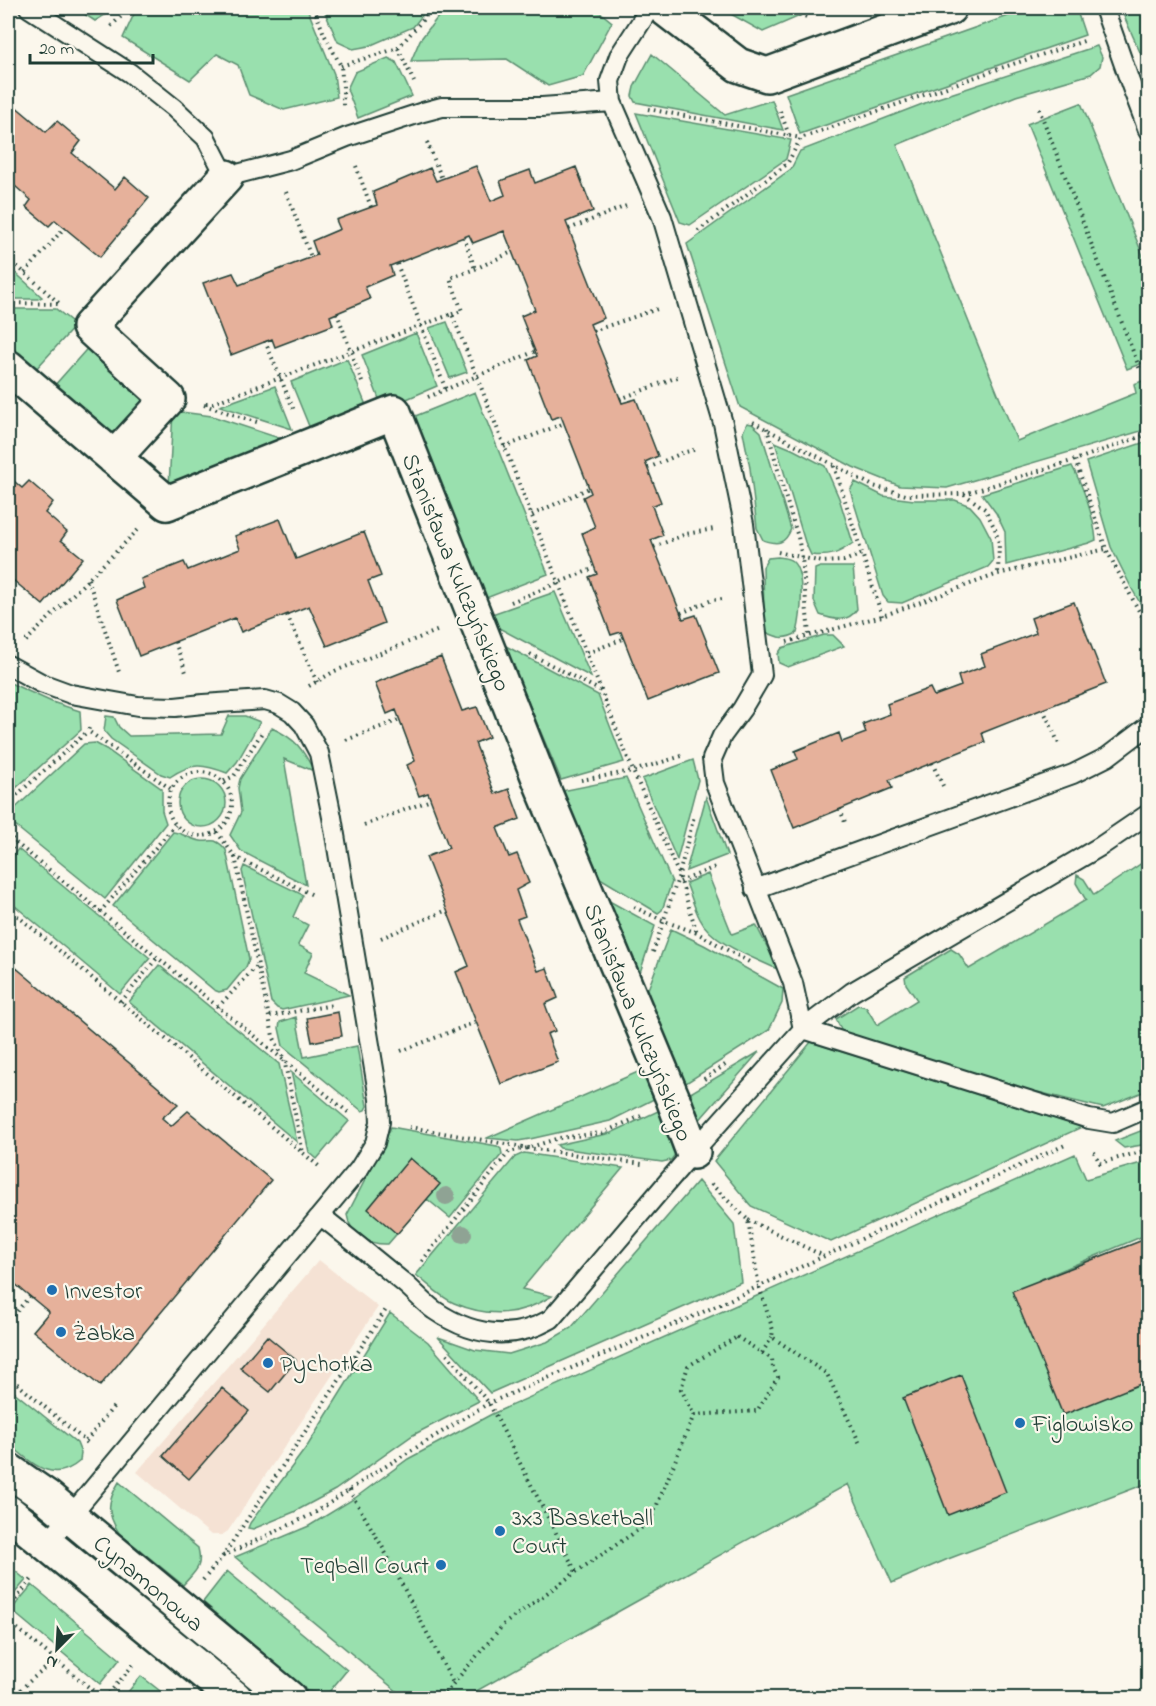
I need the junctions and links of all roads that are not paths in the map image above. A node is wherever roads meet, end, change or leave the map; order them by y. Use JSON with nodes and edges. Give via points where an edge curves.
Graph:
{"nodes":[{"id":1,"x":29,"y":8,"type":"edge"},
{"id":2,"x":949,"y":8,"type":"edge"},
{"id":3,"x":1104,"y":8,"type":"edge"},
{"id":4,"x":667,"y":9,"type":"edge"},
{"id":5,"x":612,"y":102,"type":"junction"},
{"id":6,"x":1149,"y":130,"type":"edge"},
{"id":7,"x":226,"y":177,"type":"junction"},
{"id":8,"x":8,"y":367,"type":"edge"},
{"id":9,"x":114,"y":458,"type":"junction"},
{"id":10,"x":8,"y":665,"type":"edge"},
{"id":11,"x":1149,"y":726,"type":"edge"},
{"id":12,"x":1149,"y":814,"type":"edge"},
{"id":13,"x":755,"y":889,"type":"junction"},
{"id":14,"x":803,"y":1029,"type":"junction"},
{"id":15,"x":1149,"y":1108,"type":"edge"},
{"id":16,"x":686,"y":1161,"type":"junction"},
{"id":17,"x":321,"y":1216,"type":"junction"},
{"id":18,"x":8,"y":1470,"type":"edge"},
{"id":19,"x":8,"y":1512,"type":"edge"},
{"id":20,"x":70,"y":1517,"type":"junction"},
{"id":21,"x":47,"y":1544,"type":"junction"},
{"id":22,"x":235,"y":1698,"type":"edge"},
{"id":23,"x":289,"y":1698,"type":"edge"}],
"edges":[{"from":1,"to":7,"type":"lane","via":[[130,73],[174,108],[206,138]]},
{"from":2,"to":4,"type":"street","via":[[767,75],[738,65]]},
{"from":3,"to":6,"type":"lane"},
{"from":4,"to":5,"type":"lane","via":[[619,56],[610,81]]},
{"from":5,"to":7,"type":"lane","via":[[442,107],[347,137],[291,160]]},
{"from":5,"to":13,"type":"lane","via":[[662,217],[723,423],[744,524],[762,675],[722,736],[712,759],[715,783]]},
{"from":7,"to":9,"type":"street","via":[[90,327],[168,399]]},
{"from":8,"to":9,"type":"street"},
{"from":9,"to":16,"type":"street","name":"Stanisława Kulczyńskiego","via":[[166,503],[394,412],[542,786],[673,1099]]},
{"from":10,"to":17,"type":"lane","via":[[71,694],[138,706],[265,700],[292,712],[304,725],[319,753],[332,817],[380,1122],[375,1143],[359,1169]]},
{"from":11,"to":13,"type":"lane","via":[[1107,758],[1073,774]]},
{"from":12,"to":14,"type":"lane","via":[[852,992]]},
{"from":13,"to":14,"type":"lane","via":[[793,983]]},
{"from":14,"to":15,"type":"lane","via":[[1089,1119],[1113,1123]]},
{"from":14,"to":16,"type":"lane"},
{"from":16,"to":17,"type":"lane","via":[[551,1319],[515,1333],[494,1334],[465,1328],[434,1310]]},
{"from":17,"to":20,"type":"lane"},
{"from":18,"to":20,"type":"street","name":"Cynamonowa"},
{"from":19,"to":21,"type":"street","name":"Cynamonowa"},
{"from":20,"to":21,"type":"lane"},
{"from":20,"to":23,"type":"street","name":"Cynamonowa"},
{"from":21,"to":22,"type":"street","name":"Cynamonowa"}]}
